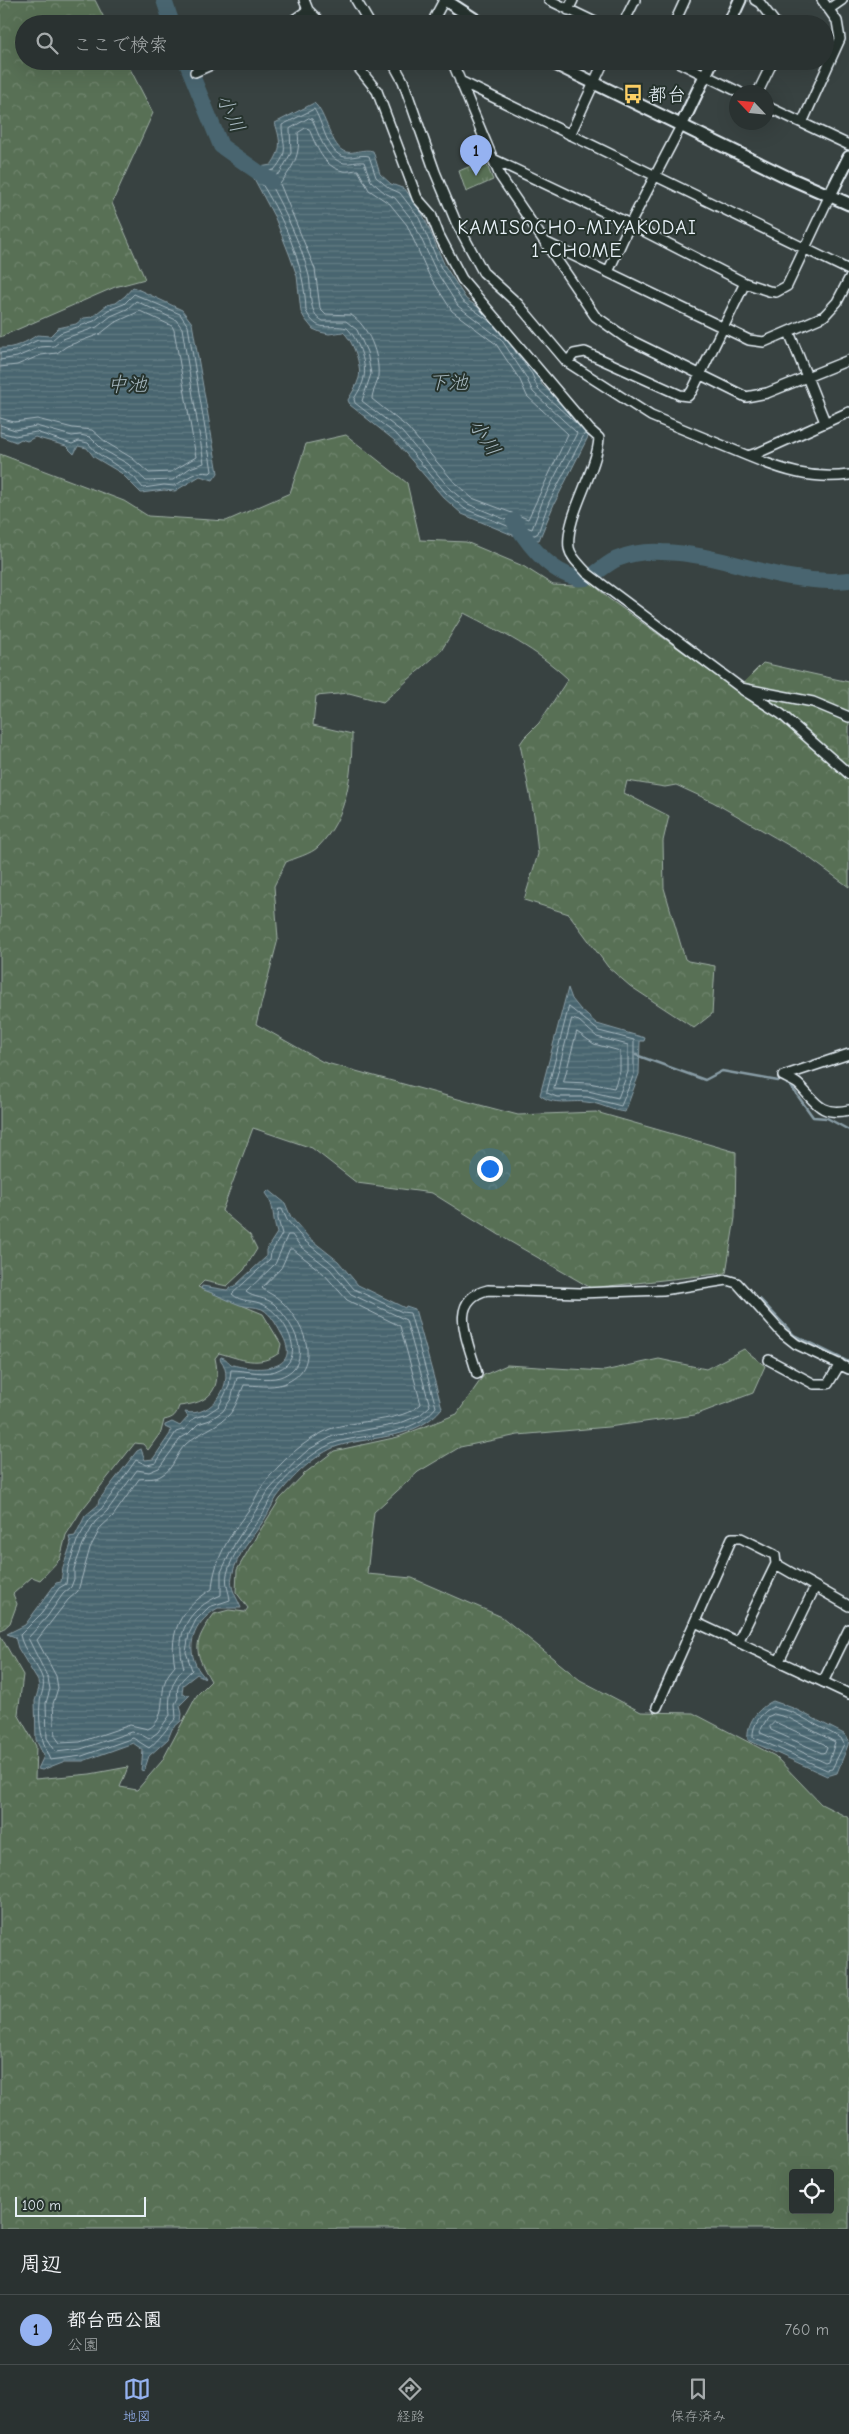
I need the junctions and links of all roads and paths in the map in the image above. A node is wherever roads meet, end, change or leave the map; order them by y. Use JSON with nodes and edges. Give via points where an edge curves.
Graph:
{"nodes":[{"id":1,"x":304,"y":0,"type":"edge"},
{"id":2,"x":356,"y":0,"type":"edge"},
{"id":3,"x":444,"y":0,"type":"edge"},
{"id":4,"x":549,"y":0,"type":"edge"},
{"id":5,"x":573,"y":0,"type":"edge"},
{"id":6,"x":635,"y":0,"type":"edge"},
{"id":7,"x":685,"y":0,"type":"edge"},
{"id":8,"x":740,"y":0,"type":"edge"},
{"id":9,"x":755,"y":0,"type":"edge"},
{"id":10,"x":822,"y":0,"type":"edge"},
{"id":11,"x":842,"y":0,"type":"edge"},
{"id":12,"x":308,"y":10,"type":"junction"},
{"id":13,"x":568,"y":10,"type":"junction"},
{"id":14,"x":829,"y":10,"type":"junction"},
{"id":15,"x":301,"y":15,"type":"edge"},
{"id":16,"x":313,"y":15,"type":"edge"},
{"id":17,"x":365,"y":15,"type":"edge"},
{"id":18,"x":436,"y":15,"type":"edge"},
{"id":19,"x":468,"y":15,"type":"edge"},
{"id":20,"x":579,"y":15,"type":"edge"},
{"id":21,"x":628,"y":15,"type":"edge"},
{"id":22,"x":678,"y":15,"type":"edge"},
{"id":23,"x":733,"y":15,"type":"edge"},
{"id":24,"x":769,"y":15,"type":"edge"},
{"id":25,"x":832,"y":15,"type":"edge"},
{"id":26,"x":834,"y":20,"type":"edge"},
{"id":27,"x":834,"y":55,"type":"edge"},
{"id":28,"x":200,"y":70,"type":"edge"},
{"id":29,"x":360,"y":70,"type":"edge"},
{"id":30,"x":397,"y":70,"type":"edge"},
{"id":31,"x":456,"y":70,"type":"edge"},
{"id":32,"x":567,"y":70,"type":"edge"},
{"id":33,"x":600,"y":70,"type":"edge"},
{"id":34,"x":695,"y":70,"type":"edge"},
{"id":35,"x":708,"y":70,"type":"edge"},
{"id":36,"x":769,"y":70,"type":"edge"},
{"id":37,"x":827,"y":70,"type":"edge"},
{"id":38,"x":196,"y":72,"type":"dead end"},
{"id":39,"x":705,"y":75,"type":"junction"},
{"id":40,"x":460,"y":81,"type":"junction"},
{"id":41,"x":594,"y":83,"type":"junction"},
{"id":42,"x":761,"y":85,"type":"edge"},
{"id":43,"x":729,"y":87,"type":"edge"},
{"id":44,"x":774,"y":110,"type":"edge"},
{"id":45,"x":802,"y":123,"type":"junction"},
{"id":46,"x":681,"y":126,"type":"junction"},
{"id":47,"x":570,"y":135,"type":"junction"},
{"id":48,"x":849,"y":145,"type":"edge"},
{"id":49,"x":849,"y":157,"type":"edge"},
{"id":50,"x":494,"y":160,"type":"junction"},
{"id":51,"x":655,"y":176,"type":"junction"},
{"id":52,"x":829,"y":197,"type":"junction"},
{"id":53,"x":849,"y":204,"type":"edge"},
{"id":54,"x":630,"y":224,"type":"junction"},
{"id":55,"x":544,"y":242,"type":"junction"},
{"id":56,"x":805,"y":249,"type":"junction"},
{"id":57,"x":849,"y":270,"type":"edge"},
{"id":58,"x":608,"y":272,"type":"junction"},
{"id":59,"x":849,"y":279,"type":"edge"},
{"id":60,"x":745,"y":283,"type":"junction"},
{"id":61,"x":724,"y":328,"type":"junction"},
{"id":62,"x":789,"y":332,"type":"junction"},
{"id":63,"x":849,"y":360,"type":"edge"},
{"id":64,"x":567,"y":362,"type":"junction"},
{"id":65,"x":700,"y":374,"type":"junction"},
{"id":66,"x":808,"y":377,"type":"junction"},
{"id":67,"x":849,"y":412,"type":"edge"},
{"id":68,"x":825,"y":422,"type":"junction"},
{"id":69,"x":748,"y":456,"type":"junction"},
{"id":70,"x":849,"y":475,"type":"edge"},
{"id":71,"x":741,"y":688,"type":"junction"},
{"id":72,"x":849,"y":717,"type":"edge"},
{"id":73,"x":849,"y":774,"type":"edge"},
{"id":74,"x":849,"y":1054,"type":"edge"},
{"id":75,"x":849,"y":1103,"type":"edge"},
{"id":76,"x":849,"y":1110,"type":"edge"},
{"id":77,"x":834,"y":1111,"type":"junction"},
{"id":78,"x":769,"y":1360,"type":"dead end"},
{"id":79,"x":840,"y":1364,"type":"junction"},
{"id":80,"x":849,"y":1369,"type":"edge"},
{"id":81,"x":477,"y":1374,"type":"dead end"},
{"id":82,"x":776,"y":1564,"type":"junction"},
{"id":83,"x":815,"y":1587,"type":"junction"},
{"id":84,"x":849,"y":1606,"type":"edge"},
{"id":85,"x":695,"y":1622,"type":"junction"},
{"id":86,"x":849,"y":1629,"type":"edge"},
{"id":87,"x":738,"y":1642,"type":"junction"},
{"id":88,"x":779,"y":1661,"type":"junction"},
{"id":89,"x":823,"y":1682,"type":"junction"},
{"id":90,"x":849,"y":1694,"type":"edge"},
{"id":91,"x":657,"y":1708,"type":"dead end"}],
"edges":[{"from":1,"to":12,"type":"street"},
{"from":2,"to":17,"type":"street"},
{"from":3,"to":18,"type":"street"},
{"from":3,"to":19,"type":"street"},
{"from":4,"to":13,"type":"street"},
{"from":5,"to":13,"type":"street"},
{"from":6,"to":21,"type":"street"},
{"from":7,"to":22,"type":"street"},
{"from":8,"to":23,"type":"street"},
{"from":9,"to":24,"type":"street"},
{"from":10,"to":14,"type":"street"},
{"from":11,"to":14,"type":"street"},
{"from":12,"to":15,"type":"street"},
{"from":12,"to":16,"type":"street"},
{"from":13,"to":20,"type":"street"},
{"from":14,"to":25,"type":"street"},
{"from":26,"to":27,"type":"street","via":[[839,30],[839,44]]},
{"from":28,"to":38,"type":"street"},
{"from":29,"to":71,"type":"street","via":[[377,91],[417,198],[431,214],[462,279],[599,438],[598,455],[572,526],[569,548],[573,557],[587,573]]},
{"from":30,"to":64,"type":"street","via":[[441,188],[472,254],[483,272],[518,304]]},
{"from":31,"to":40,"type":"street"},
{"from":32,"to":41,"type":"street"},
{"from":33,"to":41,"type":"street"},
{"from":34,"to":39,"type":"street"},
{"from":35,"to":39,"type":"street"},
{"from":36,"to":42,"type":"street"},
{"from":37,"to":45,"type":"street"},
{"from":39,"to":43,"type":"street"},
{"from":39,"to":46,"type":"street"},
{"from":40,"to":47,"type":"street"},
{"from":40,"to":50,"type":"street"},
{"from":41,"to":46,"type":"street"},
{"from":41,"to":47,"type":"street"},
{"from":44,"to":45,"type":"street"},
{"from":45,"to":48,"type":"street"},
{"from":46,"to":51,"type":"street"},
{"from":46,"to":52,"type":"street"},
{"from":47,"to":51,"type":"street"},
{"from":49,"to":52,"type":"street"},
{"from":50,"to":54,"type":"street"},
{"from":50,"to":55,"type":"street","via":[[511,195]]},
{"from":51,"to":54,"type":"street"},
{"from":51,"to":56,"type":"street"},
{"from":52,"to":53,"type":"street"},
{"from":52,"to":56,"type":"street"},
{"from":54,"to":58,"type":"street"},
{"from":54,"to":60,"type":"street"},
{"from":55,"to":58,"type":"street"},
{"from":55,"to":65,"type":"street","via":[[595,316],[626,338]]},
{"from":56,"to":57,"type":"street"},
{"from":56,"to":60,"type":"street","via":[[792,278],[783,289],[769,291]]},
{"from":58,"to":61,"type":"street"},
{"from":59,"to":62,"type":"street","via":[[837,302],[824,316]]},
{"from":60,"to":61,"type":"street"},
{"from":61,"to":62,"type":"street","via":[[749,340],[764,342]]},
{"from":61,"to":65,"type":"street"},
{"from":62,"to":66,"type":"street"},
{"from":63,"to":66,"type":"street"},
{"from":64,"to":65,"type":"street","via":[[574,354],[585,352],[688,396]]},
{"from":64,"to":69,"type":"street","via":[[651,416]]},
{"from":65,"to":66,"type":"street","via":[[746,397],[767,393]]},
{"from":66,"to":68,"type":"street"},
{"from":67,"to":68,"type":"street"},
{"from":68,"to":69,"type":"street"},
{"from":69,"to":70,"type":"street","via":[[804,476]]},
{"from":71,"to":72,"type":"street","via":[[813,702]]},
{"from":71,"to":73,"type":"street","via":[[781,714]]},
{"from":74,"to":77,"type":"street","via":[[783,1076],[799,1084],[823,1109]]},
{"from":75,"to":77,"type":"street"},
{"from":76,"to":77,"type":"street"},
{"from":78,"to":79,"type":"street","via":[[814,1384],[828,1384]]},
{"from":79,"to":80,"type":"street"},
{"from":79,"to":81,"type":"street","via":[[782,1334],[737,1283],[727,1280],[663,1290],[480,1292],[469,1299],[462,1316]]},
{"from":82,"to":83,"type":"street"},
{"from":82,"to":85,"type":"street","via":[[774,1555],[741,1538],[732,1538]]},
{"from":82,"to":87,"type":"street"},
{"from":83,"to":84,"type":"street"},
{"from":83,"to":88,"type":"street"},
{"from":85,"to":87,"type":"street"},
{"from":85,"to":91,"type":"street"},
{"from":86,"to":89,"type":"street"},
{"from":87,"to":88,"type":"street"},
{"from":88,"to":89,"type":"street"},
{"from":89,"to":90,"type":"street"}]}
